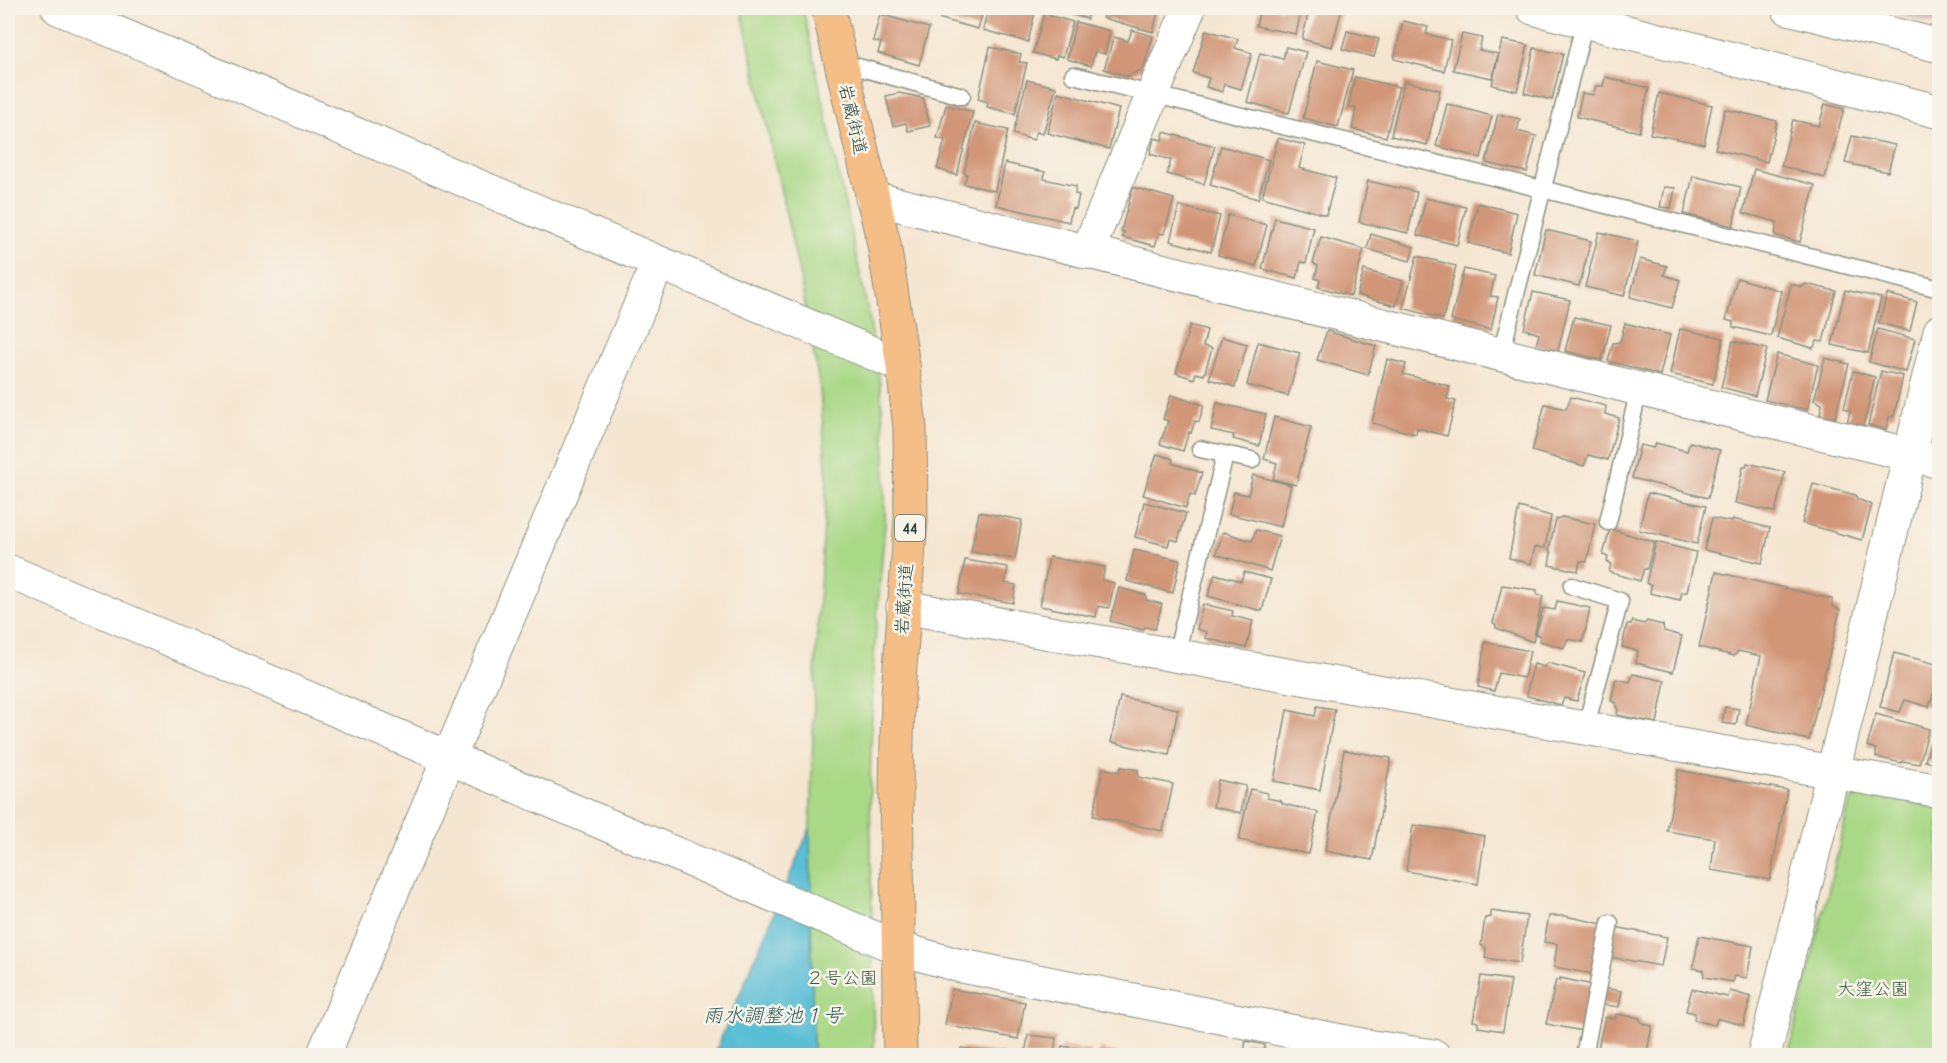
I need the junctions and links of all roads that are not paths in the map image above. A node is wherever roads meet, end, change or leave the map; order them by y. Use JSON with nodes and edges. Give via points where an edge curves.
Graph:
{"nodes":[{"id":1,"x":58,"y":8,"type":"edge"},
{"id":2,"x":828,"y":8,"type":"edge"},
{"id":3,"x":1189,"y":8,"type":"edge"},
{"id":4,"x":1533,"y":8,"type":"edge"},
{"id":5,"x":1788,"y":8,"type":"edge"},
{"id":6,"x":1587,"y":14,"type":"edge"},
{"id":7,"x":1940,"y":46,"type":"edge"},
{"id":8,"x":840,"y":62,"type":"junction"},
{"id":9,"x":1073,"y":75,"type":"dead end"},
{"id":10,"x":1154,"y":93,"type":"junction"},
{"id":11,"x":962,"y":96,"type":"dead end"},
{"id":12,"x":1940,"y":112,"type":"edge"},
{"id":13,"x":1542,"y":189,"type":"junction"},
{"id":14,"x":872,"y":198,"type":"junction"},
{"id":15,"x":1087,"y":252,"type":"junction"},
{"id":16,"x":658,"y":263,"type":"junction"},
{"id":17,"x":1940,"y":289,"type":"edge"},
{"id":18,"x":1940,"y":331,"type":"edge"},
{"id":19,"x":1501,"y":354,"type":"junction"},
{"id":20,"x":903,"y":366,"type":"junction"},
{"id":21,"x":1638,"y":389,"type":"junction"},
{"id":22,"x":1200,"y":449,"type":"dead end"},
{"id":23,"x":1225,"y":455,"type":"junction"},
{"id":24,"x":1925,"y":458,"type":"edge"},
{"id":25,"x":1252,"y":460,"type":"dead end"},
{"id":26,"x":1608,"y":522,"type":"dead end"},
{"id":27,"x":8,"y":571,"type":"edge"},
{"id":28,"x":1572,"y":586,"type":"dead end"},
{"id":29,"x":903,"y":606,"type":"junction"},
{"id":30,"x":1176,"y":655,"type":"junction"},
{"id":31,"x":1586,"y":729,"type":"junction"},
{"id":32,"x":450,"y":757,"type":"junction"},
{"id":33,"x":1833,"y":771,"type":"junction"},
{"id":34,"x":1940,"y":791,"type":"edge"},
{"id":35,"x":1610,"y":923,"type":"dead end"},
{"id":36,"x":898,"y":948,"type":"junction"},
{"id":37,"x":1365,"y":1051,"type":"edge"},
{"id":38,"x":323,"y":1056,"type":"edge"},
{"id":39,"x":900,"y":1056,"type":"edge"},
{"id":40,"x":1434,"y":1056,"type":"edge"},
{"id":41,"x":1584,"y":1056,"type":"edge"},
{"id":42,"x":1764,"y":1056,"type":"edge"}],
"edges":[{"from":1,"to":16,"type":"street"},
{"from":2,"to":8,"type":"main road","name":"岩蔵街道","number":"44"},
{"from":3,"to":10,"type":"street"},
{"from":4,"to":6,"type":"street"},
{"from":5,"to":7,"type":"street"},
{"from":6,"to":12,"type":"street"},
{"from":6,"to":13,"type":"lane"},
{"from":8,"to":11,"type":"lane"},
{"from":8,"to":14,"type":"main road","name":"岩蔵街道","number":"44"},
{"from":9,"to":10,"type":"lane"},
{"from":10,"to":13,"type":"lane"},
{"from":10,"to":15,"type":"street"},
{"from":13,"to":17,"type":"lane"},
{"from":13,"to":19,"type":"lane"},
{"from":14,"to":15,"type":"street"},
{"from":14,"to":20,"type":"main road","name":"岩蔵街道","number":"44","via":[[884,243]]},
{"from":15,"to":19,"type":"street"},
{"from":16,"to":20,"type":"street"},
{"from":16,"to":32,"type":"street"},
{"from":18,"to":24,"type":"street"},
{"from":19,"to":21,"type":"street"},
{"from":20,"to":29,"type":"main road","name":"岩蔵街道","number":"44","via":[[911,474]]},
{"from":21,"to":24,"type":"street"},
{"from":21,"to":26,"type":"lane"},
{"from":22,"to":23,"type":"lane"},
{"from":23,"to":25,"type":"lane"},
{"from":23,"to":30,"type":"lane"},
{"from":24,"to":33,"type":"street"},
{"from":27,"to":32,"type":"street"},
{"from":28,"to":31,"type":"lane","via":[[1620,601]]},
{"from":29,"to":30,"type":"street"},
{"from":29,"to":36,"type":"main road","name":"岩蔵街道","number":"44","via":[[896,765]]},
{"from":30,"to":31,"type":"street"},
{"from":31,"to":33,"type":"street"},
{"from":32,"to":36,"type":"street"},
{"from":32,"to":38,"type":"street"},
{"from":33,"to":34,"type":"street"},
{"from":33,"to":42,"type":"street"},
{"from":35,"to":41,"type":"lane"},
{"from":36,"to":37,"type":"street","via":[[957,965]]},
{"from":36,"to":39,"type":"main road","name":"岩蔵街道","number":"44"},
{"from":37,"to":40,"type":"street"}]}
